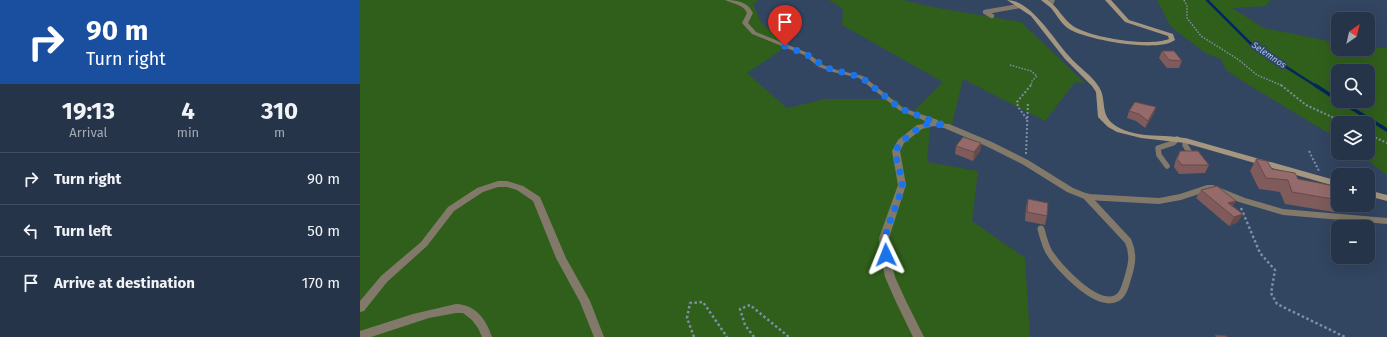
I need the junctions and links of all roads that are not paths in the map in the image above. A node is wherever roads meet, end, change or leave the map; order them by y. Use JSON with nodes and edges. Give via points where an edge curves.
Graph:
{"nodes":[{"id":1,"x":728,"y":0,"type":"edge"},
{"id":2,"x":1010,"y":0,"type":"edge"},
{"id":3,"x":1044,"y":0,"type":"edge"},
{"id":4,"x":1108,"y":0,"type":"edge"},
{"id":5,"x":1052,"y":2,"type":"edge"},
{"id":6,"x":1019,"y":6,"type":"junction"},
{"id":7,"x":992,"y":16,"type":"dead end"},
{"id":8,"x":946,"y":126,"type":"junction"},
{"id":9,"x":1177,"y":139,"type":"junction"},
{"id":10,"x":1186,"y":141,"type":"junction"},
{"id":11,"x":1190,"y":153,"type":"edge"},
{"id":12,"x":1167,"y":166,"type":"dead end"},
{"id":13,"x":1331,"y":182,"type":"edge"},
{"id":14,"x":1375,"y":195,"type":"edge"},
{"id":15,"x":1087,"y":197,"type":"junction"},
{"id":16,"x":1387,"y":198,"type":"edge"},
{"id":17,"x":1387,"y":221,"type":"edge"},
{"id":18,"x":1041,"y":228,"type":"dead end"},
{"id":19,"x":360,"y":308,"type":"edge"},
{"id":20,"x":360,"y":336,"type":"edge"},
{"id":21,"x":487,"y":337,"type":"edge"},
{"id":22,"x":599,"y":337,"type":"edge"},
{"id":23,"x":919,"y":337,"type":"edge"}],
"edges":[{"from":1,"to":8,"type":"street","via":[[742,4],[748,9],[750,13],[745,23],[754,33],[806,54],[831,70],[861,77],[901,109]]},
{"from":2,"to":6,"type":"main road"},
{"from":3,"to":5,"type":"main road"},
{"from":4,"to":5,"type":"main road","via":[[1127,21],[1165,32],[1172,40],[1164,43],[1130,43],[1078,32],[1068,26]]},
{"from":6,"to":7,"type":"lane","via":[[985,12]]},
{"from":6,"to":9,"type":"main road","via":[[1033,15],[1067,58],[1095,85],[1099,92],[1102,117],[1111,126],[1134,136]]},
{"from":8,"to":15,"type":"street","via":[[1026,162],[1070,190]]},
{"from":8,"to":23,"type":"street","via":[[930,124],[920,127],[901,142],[896,154],[902,184],[884,238],[890,278]]},
{"from":9,"to":10,"type":"main road"},
{"from":9,"to":12,"type":"lane","via":[[1158,148],[1159,155]]},
{"from":10,"to":11,"type":"lane","via":[[1185,145]]},
{"from":10,"to":13,"type":"main road"},
{"from":14,"to":16,"type":"main road"},
{"from":15,"to":17,"type":"street","via":[[1159,201],[1213,188],[1283,212]]},
{"from":15,"to":18,"type":"lane","via":[[1132,248],[1133,262],[1122,293],[1117,299],[1100,298],[1080,285],[1056,262],[1048,250]]},
{"from":19,"to":22,"type":"street","via":[[384,279],[424,244],[457,204],[485,188],[507,184],[520,188],[537,199],[561,258],[585,301]]},
{"from":20,"to":21,"type":"street","via":[[457,308],[464,309],[477,319]]}]}
